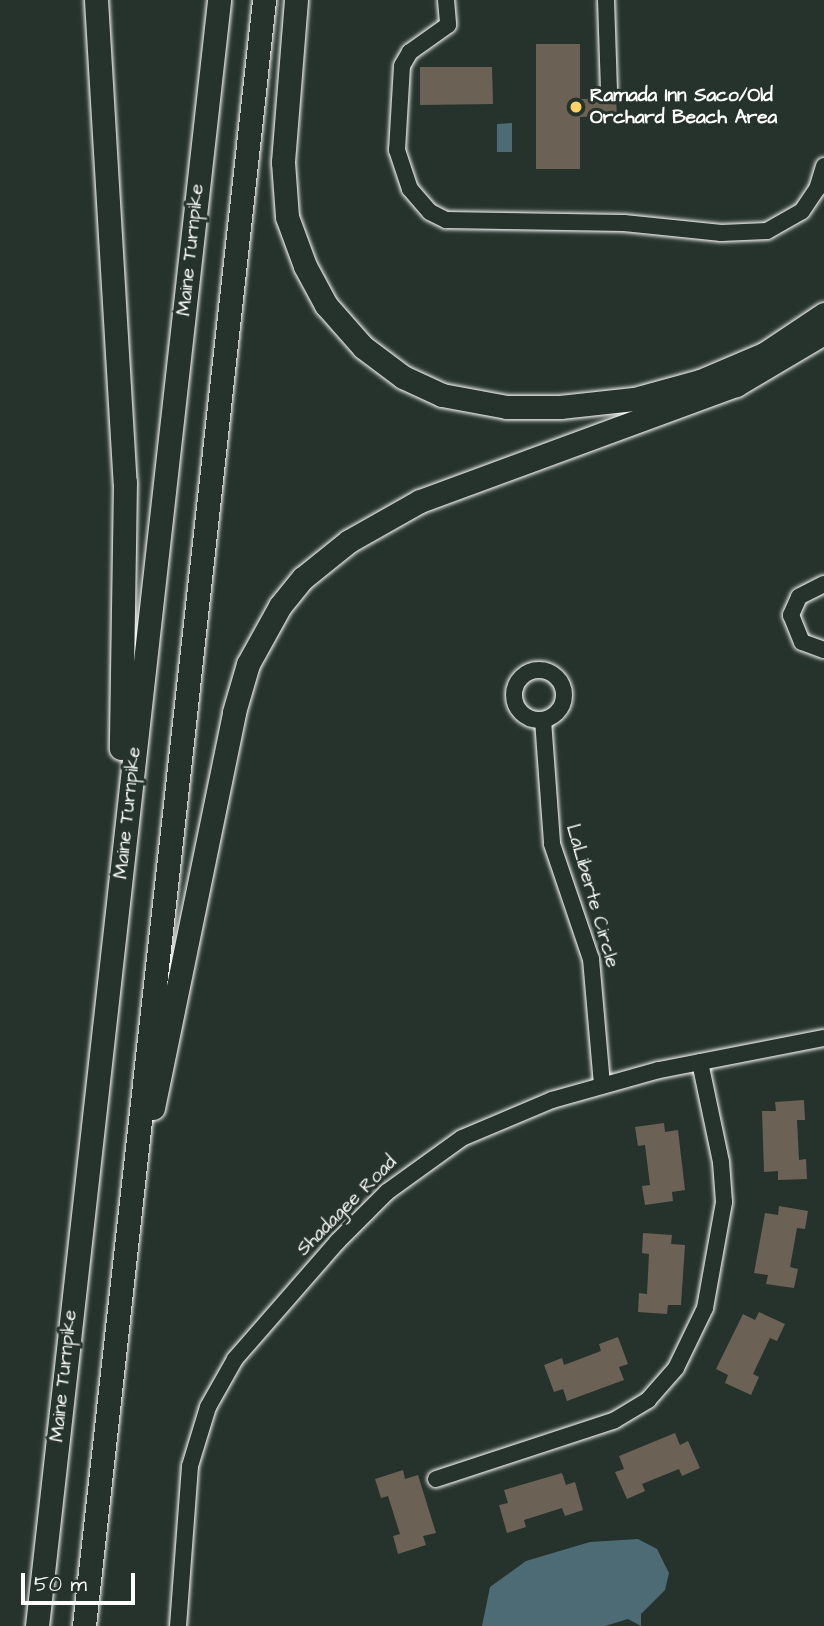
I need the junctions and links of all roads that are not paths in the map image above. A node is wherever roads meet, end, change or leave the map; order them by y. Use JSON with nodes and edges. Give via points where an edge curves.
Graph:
{"nodes":[{"id":1,"x":96,"y":0,"type":"edge"},
{"id":2,"x":217,"y":0,"type":"edge"},
{"id":3,"x":264,"y":0,"type":"edge"},
{"id":4,"x":296,"y":0,"type":"edge"},
{"id":5,"x":446,"y":0,"type":"edge"},
{"id":6,"x":606,"y":0,"type":"edge"},
{"id":7,"x":609,"y":89,"type":"dead end"},
{"id":8,"x":824,"y":166,"type":"edge"},
{"id":9,"x":824,"y":314,"type":"edge"},
{"id":10,"x":824,"y":333,"type":"edge"},
{"id":11,"x":824,"y":584,"type":"edge"},
{"id":12,"x":824,"y":650,"type":"edge"},
{"id":13,"x":543,"y":720,"type":"dead end"},
{"id":14,"x":117,"y":906,"type":"junction"},
{"id":15,"x":824,"y":1038,"type":"edge"},
{"id":16,"x":700,"y":1062,"type":"junction"},
{"id":17,"x":602,"y":1085,"type":"junction"},
{"id":18,"x":128,"y":1217,"type":"junction"},
{"id":19,"x":436,"y":1479,"type":"dead end"},
{"id":20,"x":37,"y":1626,"type":"edge"},
{"id":21,"x":84,"y":1626,"type":"edge"},
{"id":22,"x":178,"y":1626,"type":"edge"}],
"edges":[{"from":1,"to":14,"type":"highway","via":[[125,482]]},
{"from":2,"to":14,"type":"highway","name":"Maine Turnpike"},
{"from":3,"to":18,"type":"highway"},
{"from":4,"to":9,"type":"highway","via":[[283,162],[291,230],[326,305],[363,347],[403,377],[442,395],[507,407],[634,399],[742,364]]},
{"from":5,"to":8,"type":"street","via":[[448,25],[410,52],[402,66],[397,124],[403,178],[437,216],[458,223],[624,223],[721,233],[760,232],[779,228],[802,211],[817,189]]},
{"from":6,"to":7,"type":"street"},
{"from":10,"to":18,"type":"highway","via":[[736,385],[420,501],[325,557],[280,606],[248,664],[234,712],[198,878],[180,989]]},
{"from":11,"to":12,"type":"street","via":[[799,597],[792,615],[802,642]]},
{"from":13,"to":17,"type":"street","name":"LaLiberte Circle","via":[[550,832],[591,959]]},
{"from":14,"to":20,"type":"highway","name":"Maine Turnpike"},
{"from":15,"to":16,"type":"street","name":"Shadagee Road"},
{"from":16,"to":17,"type":"street","name":"Shadagee Road"},
{"from":16,"to":19,"type":"street","via":[[721,1162],[724,1202],[705,1308],[676,1368],[648,1400],[615,1420]]},
{"from":17,"to":22,"type":"street","name":"Shadagee Road","via":[[482,1128],[428,1158],[337,1242],[235,1359],[208,1407],[194,1447]]},
{"from":18,"to":21,"type":"highway"}]}
